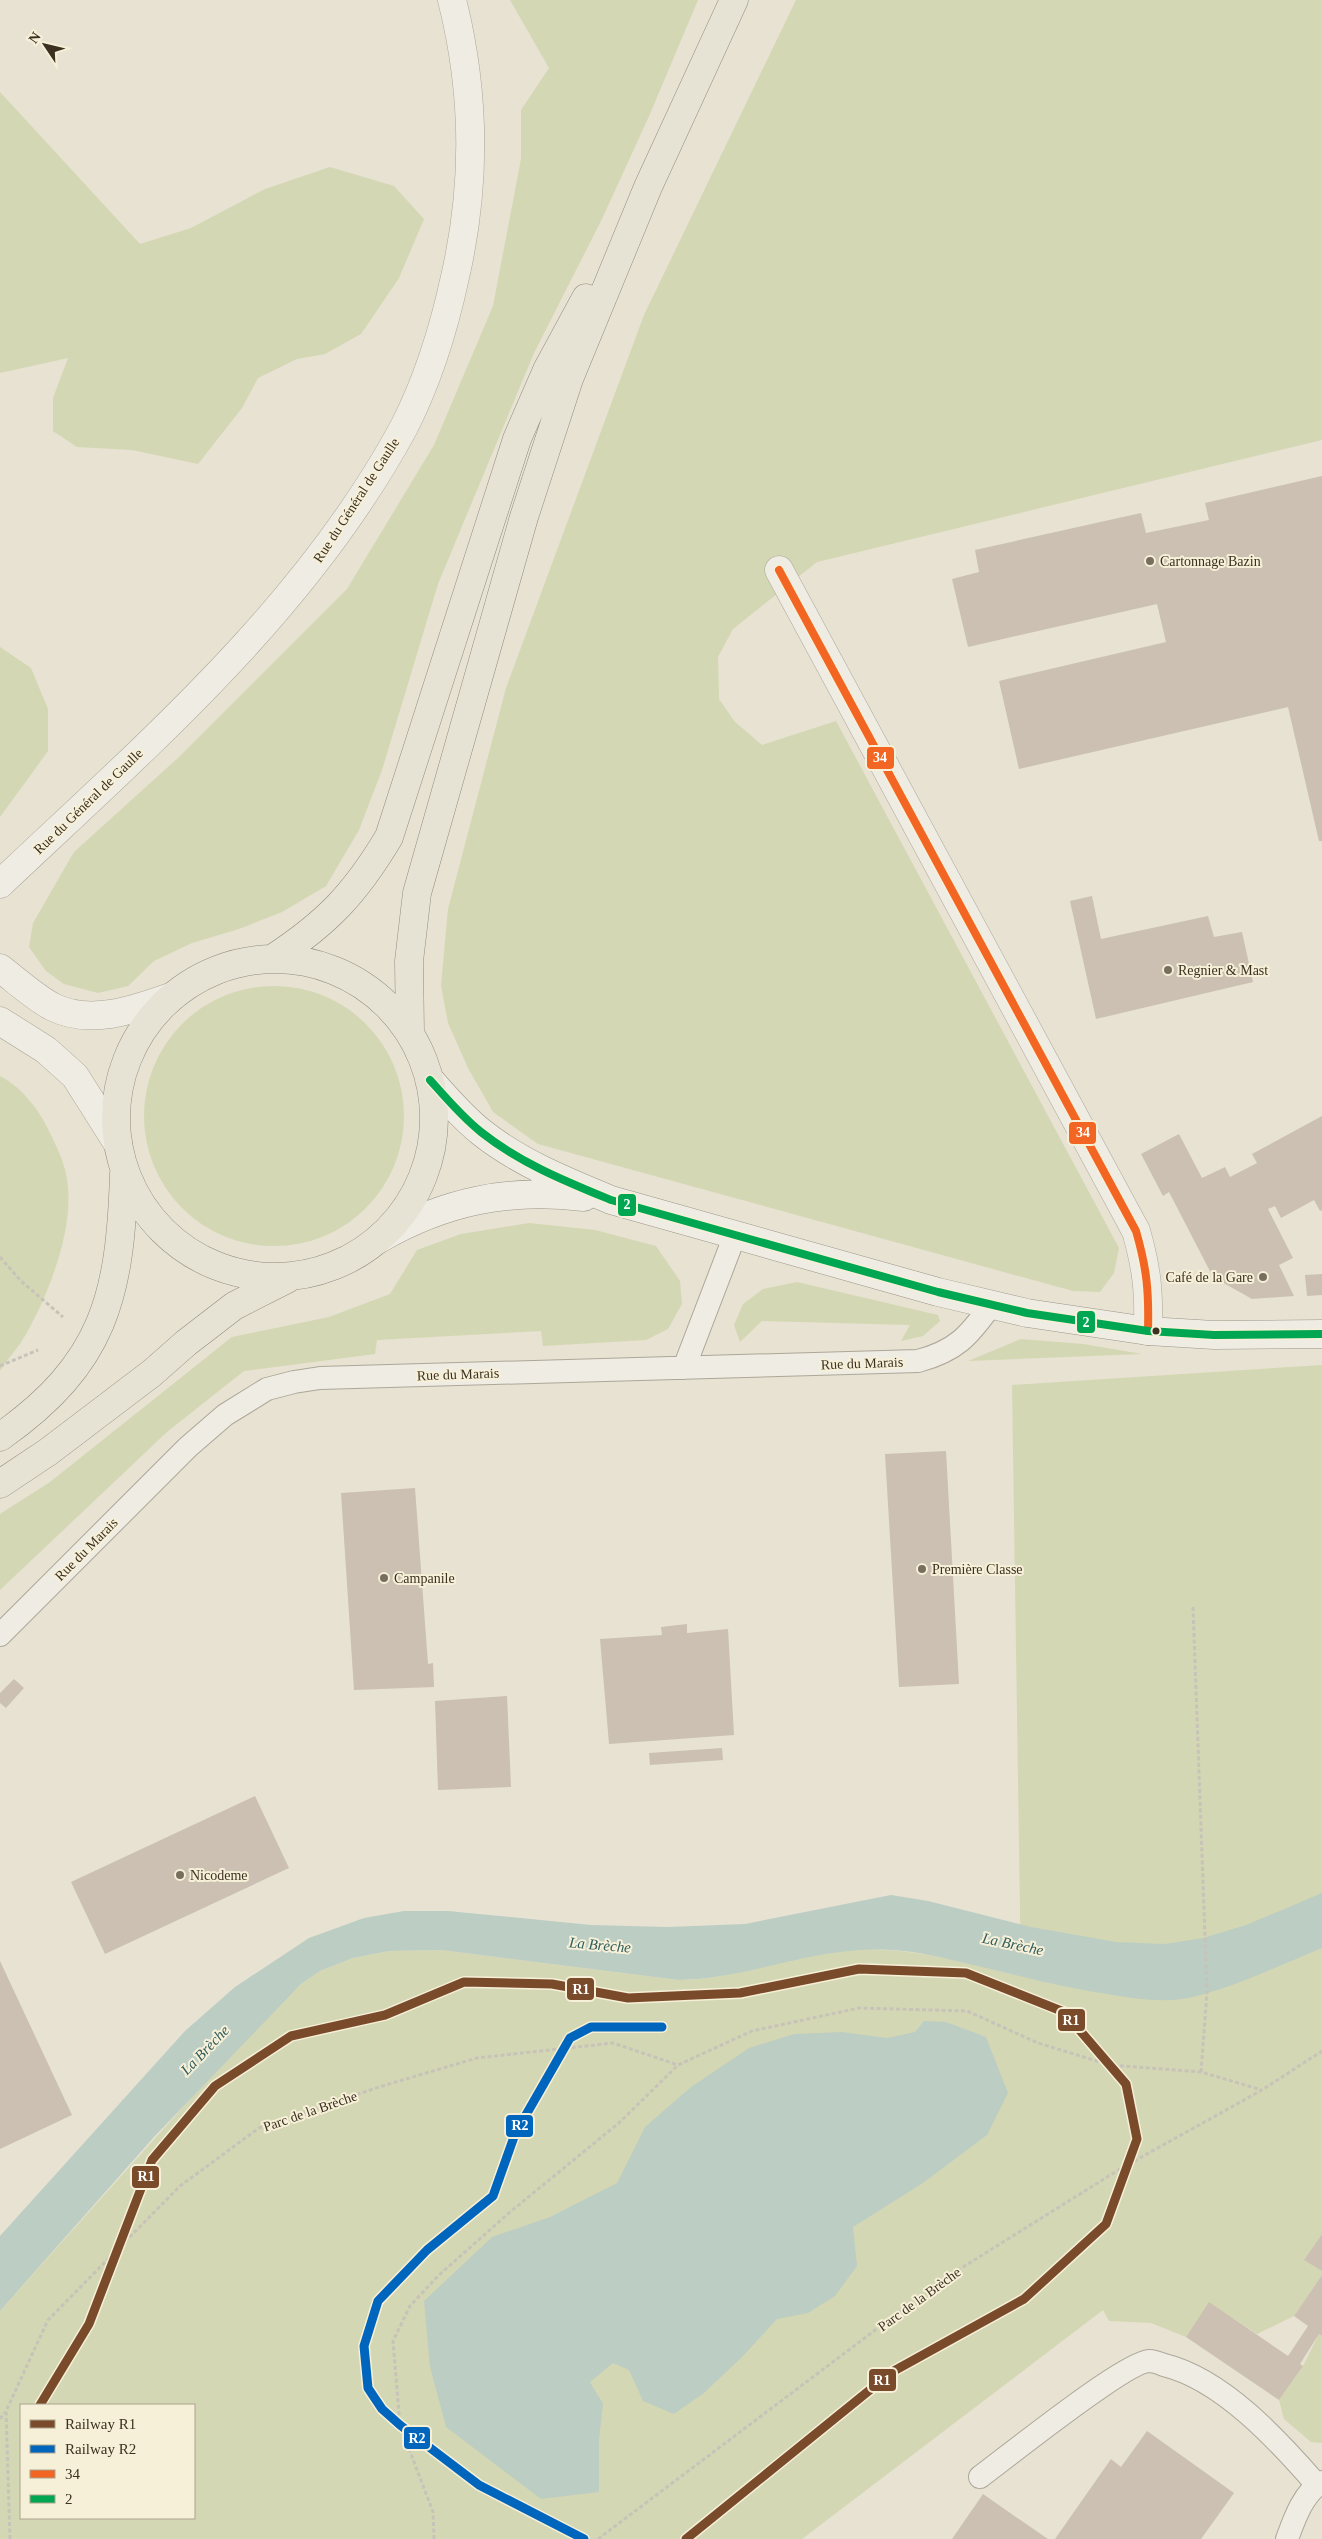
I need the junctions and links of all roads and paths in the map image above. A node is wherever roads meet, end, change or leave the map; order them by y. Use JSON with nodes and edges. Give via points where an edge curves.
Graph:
{"nodes":[{"id":1,"x":452,"y":0,"type":"edge"},
{"id":2,"x":734,"y":0,"type":"edge"},
{"id":3,"x":648,"y":187,"type":"junction"},
{"id":4,"x":780,"y":570,"type":"dead end"},
{"id":5,"x":0,"y":884,"type":"edge"},
{"id":6,"x":272,"y":959,"type":"junction"},
{"id":7,"x":0,"y":968,"type":"edge"},
{"id":8,"x":173,"y":996,"type":"junction"},
{"id":9,"x":0,"y":1021,"type":"edge"},
{"id":10,"x":410,"y":1033,"type":"junction"},
{"id":11,"x":430,"y":1080,"type":"junction"},
{"id":12,"x":121,"y":1156,"type":"junction"},
{"id":13,"x":611,"y":1200,"type":"junction"},
{"id":14,"x":735,"y":1235,"type":"junction"},
{"id":15,"x":379,"y":1239,"type":"junction"},
{"id":16,"x":0,"y":1257,"type":"edge"},
{"id":17,"x":292,"y":1277,"type":"junction"},
{"id":18,"x":991,"y":1305,"type":"junction"},
{"id":19,"x":65,"y":1319,"type":"dead end"},
{"id":20,"x":1148,"y":1331,"type":"junction"},
{"id":21,"x":1322,"y":1334,"type":"edge"},
{"id":22,"x":684,"y":1368,"type":"junction"},
{"id":23,"x":0,"y":1437,"type":"edge"},
{"id":24,"x":0,"y":1484,"type":"edge"},
{"id":25,"x":1193,"y":1607,"type":"dead end"},
{"id":26,"x":0,"y":1635,"type":"edge"},
{"id":27,"x":1322,"y":2051,"type":"edge"},
{"id":28,"x":678,"y":2065,"type":"junction"},
{"id":29,"x":1201,"y":2072,"type":"junction"},
{"id":30,"x":1262,"y":2090,"type":"junction"},
{"id":31,"x":6,"y":2411,"type":"junction"},
{"id":32,"x":0,"y":2419,"type":"edge"},
{"id":33,"x":980,"y":2477,"type":"dead end"},
{"id":34,"x":1320,"y":2483,"type":"edge"},
{"id":35,"x":10,"y":2539,"type":"edge"},
{"id":36,"x":434,"y":2539,"type":"edge"},
{"id":37,"x":598,"y":2539,"type":"edge"},
{"id":38,"x":1287,"y":2539,"type":"edge"}],
"edges":[{"from":1,"to":5,"type":"street","name":"Rue du Général de Gaulle","via":[[465,61],[468,96],[470,169],[467,219],[440,337],[404,426],[327,548],[269,620],[189,705]]},
{"from":2,"to":3,"type":"main road"},
{"from":3,"to":6,"type":"main road","via":[[531,403],[504,477],[389,837],[360,884],[340,907],[305,937]]},
{"from":3,"to":10,"type":"main road","via":[[555,418],[425,862],[412,925]]},
{"from":4,"to":20,"type":"street","via":[[1136,1232],[1146,1265]]},
{"from":6,"to":8,"type":"main road","via":[[220,970]]},
{"from":6,"to":10,"type":"main road","via":[[308,962],[359,982],[387,1005]]},
{"from":7,"to":8,"type":"street","via":[[54,1007],[86,1015],[127,1011]]},
{"from":8,"to":12,"type":"main road","via":[[148,1023],[123,1072],[117,1108]]},
{"from":9,"to":12,"type":"street","via":[[46,1050],[74,1076]]},
{"from":10,"to":11,"type":"main road"},
{"from":11,"to":13,"type":"street","via":[[459,1113],[505,1149],[559,1179]]},
{"from":11,"to":15,"type":"main road","via":[[434,1114],[427,1166],[404,1213]]},
{"from":12,"to":17,"type":"main road","via":[[142,1206],[156,1224],[188,1252],[228,1270]]},
{"from":12,"to":23,"type":"main road","via":[[118,1261],[106,1310],[93,1339],[71,1373],[36,1410]]},
{"from":13,"to":14,"type":"street"},
{"from":13,"to":15,"type":"street","via":[[558,1194],[490,1197],[411,1221]]},
{"from":14,"to":18,"type":"street"},
{"from":14,"to":22,"type":"lane"},
{"from":15,"to":17,"type":"main road","via":[[330,1268]]},
{"from":16,"to":19,"type":"path","via":[[21,1281]]},
{"from":17,"to":24,"type":"main road","via":[[234,1306],[152,1373]]},
{"from":18,"to":20,"type":"street"},
{"from":18,"to":22,"type":"lane","name":"Rue du Marais","via":[[971,1333],[951,1349],[918,1361]]},
{"from":20,"to":21,"type":"street"},
{"from":22,"to":26,"type":"lane","name":"Rue du Marais","via":[[320,1378],[267,1389],[225,1415],[188,1447]]},
{"from":25,"to":29,"type":"path","via":[[1207,1992]]},
{"from":27,"to":30,"type":"path","name":"Parc de la Brèche"},
{"from":28,"to":29,"type":"path","via":[[752,2031],[858,2008],[967,2011],[1038,2044],[1110,2065]]},
{"from":28,"to":31,"type":"path","name":"Parc de la Brèche","via":[[613,2043],[477,2058],[259,2128],[180,2186],[48,2320]]},
{"from":28,"to":36,"type":"path","via":[[620,2122],[439,2275],[410,2306],[393,2341],[400,2425],[433,2512]]},
{"from":29,"to":30,"type":"path"},
{"from":30,"to":37,"type":"path","name":"Parc de la Brèche","via":[[1120,2169],[939,2282]]},
{"from":31,"to":32,"type":"path","name":"Parc de la Brèche"},
{"from":31,"to":35,"type":"path","name":"Parc de la Brèche"},
{"from":33,"to":34,"type":"lane","via":[[1121,2373],[1148,2361],[1184,2370],[1232,2401]]},
{"from":34,"to":38,"type":"lane","via":[[1297,2512]]}]}
